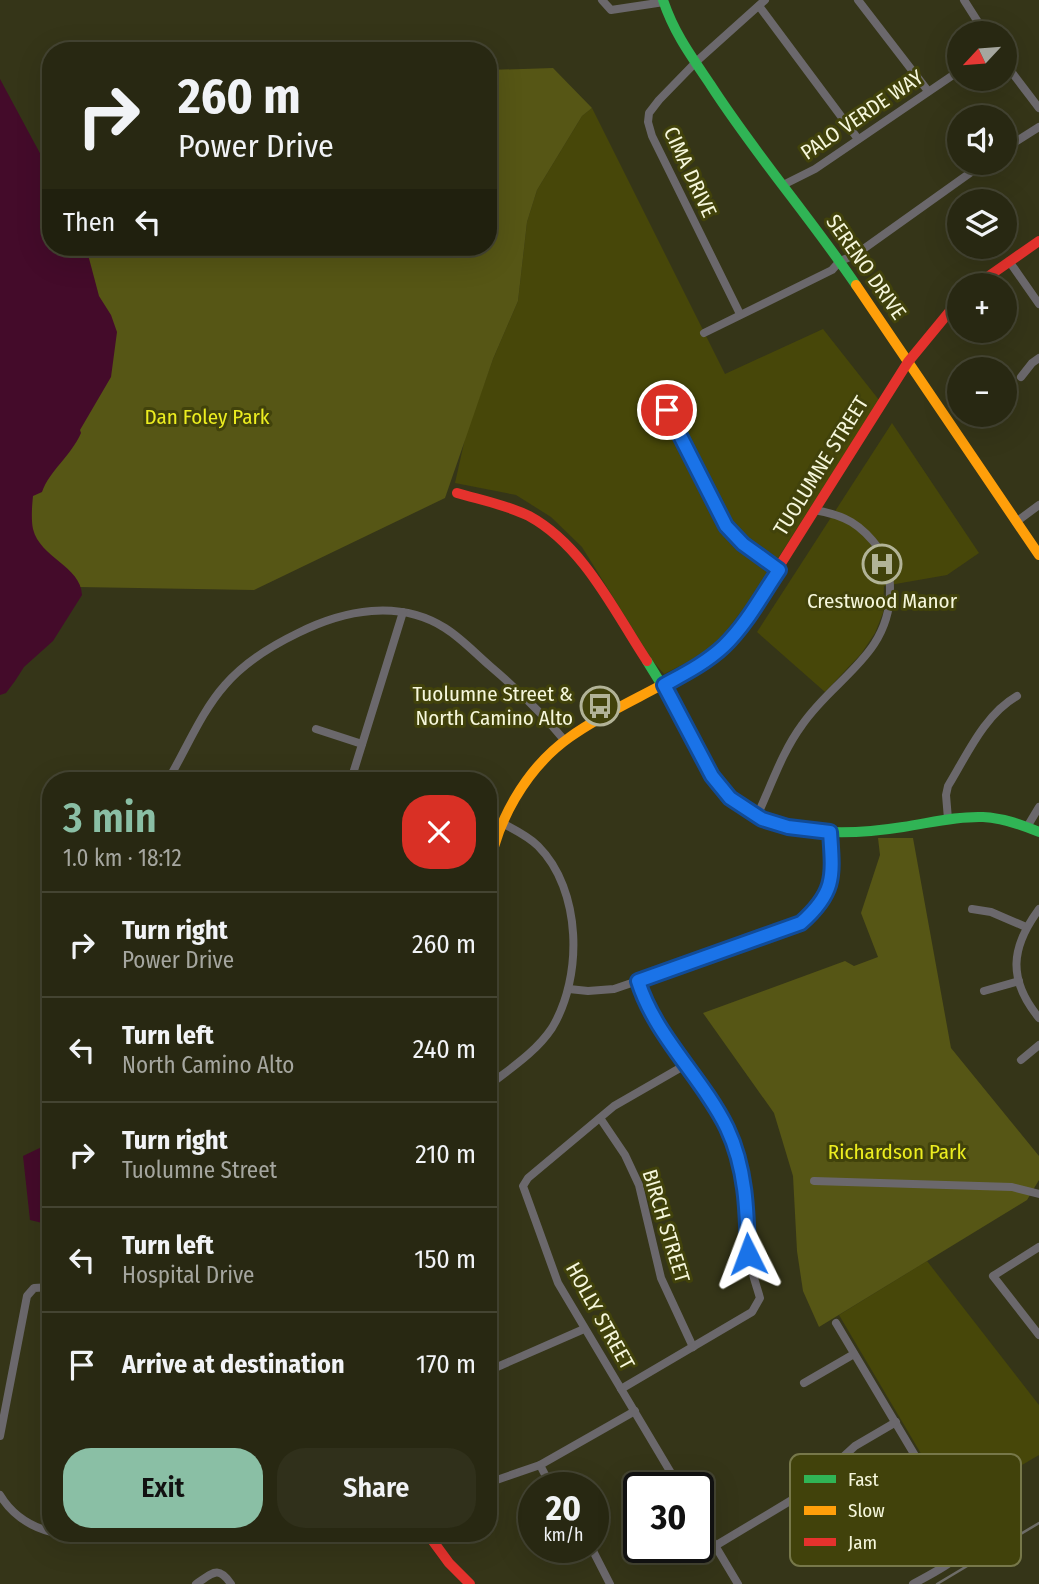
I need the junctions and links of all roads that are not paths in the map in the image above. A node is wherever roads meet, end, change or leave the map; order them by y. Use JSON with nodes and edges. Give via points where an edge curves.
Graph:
{"nodes":[{"id":1,"x":602,"y":0,"type":"edge"},
{"id":2,"x":858,"y":0,"type":"edge"},
{"id":3,"x":964,"y":0,"type":"edge"},
{"id":4,"x":663,"y":1,"type":"edge"},
{"id":5,"x":762,"y":3,"type":"edge"},
{"id":6,"x":977,"y":21,"type":"edge"},
{"id":7,"x":697,"y":61,"type":"junction"},
{"id":8,"x":947,"y":79,"type":"edge"},
{"id":9,"x":1017,"y":79,"type":"edge"},
{"id":10,"x":928,"y":91,"type":"junction"},
{"id":11,"x":1039,"y":108,"type":"edge"},
{"id":12,"x":1039,"y":127,"type":"edge"},
{"id":13,"x":858,"y":139,"type":"junction"},
{"id":14,"x":1017,"y":141,"type":"edge"},
{"id":15,"x":967,"y":175,"type":"edge"},
{"id":16,"x":783,"y":185,"type":"junction"},
{"id":17,"x":1039,"y":240,"type":"edge"},
{"id":18,"x":840,"y":261,"type":"junction"},
{"id":19,"x":1009,"y":261,"type":"junction"},
{"id":20,"x":992,"y":273,"type":"edge"},
{"id":21,"x":1039,"y":303,"type":"edge"},
{"id":22,"x":740,"y":314,"type":"junction"},
{"id":23,"x":947,"y":315,"type":"edge"},
{"id":24,"x":704,"y":333,"type":"dead end"},
{"id":25,"x":1039,"y":358,"type":"edge"},
{"id":26,"x":908,"y":362,"type":"junction"},
{"id":27,"x":1021,"y":377,"type":"dead end"},
{"id":28,"x":665,"y":400,"type":"dead end"},
{"id":29,"x":457,"y":493,"type":"dead end"},
{"id":30,"x":1039,"y":505,"type":"edge"},
{"id":31,"x":814,"y":510,"type":"junction"},
{"id":32,"x":1016,"y":522,"type":"junction"},
{"id":33,"x":1039,"y":555,"type":"edge"},
{"id":34,"x":779,"y":570,"type":"junction"},
{"id":35,"x":402,"y":612,"type":"junction"},
{"id":36,"x":664,"y":685,"type":"junction"},
{"id":37,"x":1017,"y":696,"type":"dead end"},
{"id":38,"x":316,"y":729,"type":"dead end"},
{"id":39,"x":565,"y":741,"type":"junction"},
{"id":40,"x":362,"y":744,"type":"junction"},
{"id":41,"x":173,"y":772,"type":"edge"},
{"id":42,"x":353,"y":772,"type":"edge"},
{"id":43,"x":1039,"y":807,"type":"edge"},
{"id":44,"x":757,"y":816,"type":"junction"},
{"id":45,"x":948,"y":819,"type":"junction"},
{"id":46,"x":502,"y":823,"type":"junction"},
{"id":47,"x":1027,"y":827,"type":"junction"},
{"id":48,"x":830,"y":832,"type":"junction"},
{"id":49,"x":1039,"y":832,"type":"edge"},
{"id":50,"x":497,"y":836,"type":"edge"},
{"id":51,"x":972,"y":909,"type":"dead end"},
{"id":52,"x":1039,"y":909,"type":"edge"},
{"id":53,"x":1026,"y":928,"type":"junction"},
{"id":54,"x":638,"y":981,"type":"junction"},
{"id":55,"x":1019,"y":981,"type":"junction"},
{"id":56,"x":569,"y":989,"type":"junction"},
{"id":57,"x":984,"y":991,"type":"dead end"},
{"id":58,"x":1039,"y":1018,"type":"edge"},
{"id":59,"x":1039,"y":1045,"type":"edge"},
{"id":60,"x":1021,"y":1060,"type":"dead end"},
{"id":61,"x":687,"y":1064,"type":"junction"},
{"id":62,"x":497,"y":1079,"type":"edge"},
{"id":63,"x":600,"y":1118,"type":"junction"},
{"id":64,"x":814,"y":1181,"type":"dead end"},
{"id":65,"x":1039,"y":1194,"type":"edge"},
{"id":66,"x":1039,"y":1247,"type":"edge"},
{"id":67,"x":42,"y":1288,"type":"edge"},
{"id":68,"x":836,"y":1323,"type":"dead end"},
{"id":69,"x":584,"y":1329,"type":"junction"},
{"id":70,"x":1039,"y":1335,"type":"edge"},
{"id":71,"x":693,"y":1347,"type":"junction"},
{"id":72,"x":854,"y":1354,"type":"junction"},
{"id":73,"x":497,"y":1367,"type":"edge"},
{"id":74,"x":804,"y":1383,"type":"dead end"},
{"id":75,"x":621,"y":1389,"type":"junction"},
{"id":76,"x":635,"y":1411,"type":"junction"},
{"id":77,"x":896,"y":1422,"type":"junction"},
{"id":78,"x":0,"y":1436,"type":"edge"},
{"id":79,"x":847,"y":1454,"type":"edge"},
{"id":80,"x":914,"y":1454,"type":"edge"},
{"id":81,"x":540,"y":1465,"type":"junction"},
{"id":82,"x":544,"y":1472,"type":"edge"},
{"id":83,"x":671,"y":1472,"type":"edge"},
{"id":84,"x":497,"y":1480,"type":"edge"},
{"id":85,"x":0,"y":1495,"type":"edge"},
{"id":86,"x":790,"y":1501,"type":"edge"},
{"id":87,"x":42,"y":1528,"type":"edge"},
{"id":88,"x":434,"y":1542,"type":"edge"},
{"id":89,"x":715,"y":1546,"type":"joint"},
{"id":90,"x":599,"y":1563,"type":"edge"},
{"id":91,"x":943,"y":1566,"type":"edge"},
{"id":92,"x":196,"y":1584,"type":"edge"},
{"id":93,"x":232,"y":1584,"type":"edge"},
{"id":94,"x":470,"y":1584,"type":"edge"},
{"id":95,"x":610,"y":1584,"type":"edge"},
{"id":96,"x":738,"y":1584,"type":"edge"},
{"id":97,"x":913,"y":1584,"type":"edge"}],
"edges":[{"from":1,"to":4,"type":"street","via":[[611,10]]},
{"from":2,"to":10,"type":"street"},
{"from":3,"to":6,"type":"street"},
{"from":4,"to":7,"type":"street","name":"SERENO DRIVE","via":[[672,26]]},
{"from":5,"to":7,"type":"street","name":"CIMA DRIVE"},
{"from":5,"to":13,"type":"street"},
{"from":7,"to":16,"type":"street","name":"SERENO DRIVE","via":[[728,112]]},
{"from":7,"to":22,"type":"street","name":"CIMA DRIVE","via":[[659,100],[648,122]]},
{"from":8,"to":10,"type":"street","name":"PALO VERDE WAY"},
{"from":9,"to":11,"type":"street"},
{"from":10,"to":13,"type":"street","name":"PALO VERDE WAY"},
{"from":12,"to":14,"type":"street"},
{"from":13,"to":16,"type":"street","name":"PALO VERDE WAY"},
{"from":15,"to":18,"type":"street"},
{"from":16,"to":18,"type":"street","name":"SERENO DRIVE"},
{"from":17,"to":19,"type":"street"},
{"from":18,"to":22,"type":"street","via":[[832,270]]},
{"from":18,"to":26,"type":"street","name":"SERENO DRIVE"},
{"from":19,"to":20,"type":"street"},
{"from":19,"to":21,"type":"street"},
{"from":22,"to":24,"type":"street"},
{"from":23,"to":26,"type":"street","name":"TUOLUMNE STREET"},
{"from":25,"to":27,"type":"street"},
{"from":26,"to":31,"type":"street","name":"TUOLUMNE STREET"},
{"from":26,"to":32,"type":"street","name":"SERENO DRIVE"},
{"from":28,"to":34,"type":"street","via":[[726,526]]},
{"from":29,"to":36,"type":"street","via":[[517,510],[567,544]]},
{"from":30,"to":32,"type":"street"},
{"from":31,"to":34,"type":"street","name":"TUOLUMNE STREET"},
{"from":31,"to":44,"type":"street","via":[[836,514],[869,535],[890,574],[890,610],[877,641],[792,740]]},
{"from":32,"to":33,"type":"street","name":"SERENO DRIVE"},
{"from":34,"to":36,"type":"street","name":"TUOLUMNE STREET","via":[[724,646]]},
{"from":35,"to":39,"type":"street","via":[[446,629],[530,701]]},
{"from":35,"to":40,"type":"street"},
{"from":35,"to":41,"type":"street","via":[[348,613],[318,623],[257,656],[223,686]]},
{"from":36,"to":39,"type":"street","name":"TUOLUMNE STREET"},
{"from":36,"to":44,"type":"street","via":[[712,776],[730,798]]},
{"from":37,"to":45,"type":"street","via":[[987,723],[948,786]]},
{"from":38,"to":40,"type":"street"},
{"from":39,"to":46,"type":"street","name":"TUOLUMNE STREET","via":[[536,769]]},
{"from":40,"to":42,"type":"street"},
{"from":43,"to":47,"type":"street"},
{"from":44,"to":48,"type":"street","via":[[788,827]]},
{"from":45,"to":47,"type":"street","via":[[986,816]]},
{"from":45,"to":48,"type":"street","via":[[882,830]]},
{"from":46,"to":50,"type":"street","name":"TUOLUMNE STREET"},
{"from":46,"to":56,"type":"street","via":[[540,848],[563,888],[572,927]]},
{"from":47,"to":49,"type":"street"},
{"from":48,"to":54,"type":"street","via":[[828,891],[819,908],[801,923]]},
{"from":51,"to":53,"type":"street"},
{"from":52,"to":53,"type":"street"},
{"from":53,"to":55,"type":"street","via":[[1017,949]]},
{"from":54,"to":56,"type":"street","via":[[603,990]]},
{"from":54,"to":61,"type":"street","via":[[652,1014]]},
{"from":55,"to":57,"type":"street"},
{"from":55,"to":58,"type":"street"},
{"from":56,"to":62,"type":"street","via":[[541,1043]]},
{"from":59,"to":60,"type":"street"},
{"from":61,"to":63,"type":"street","name":"HOLLY STREET","via":[[625,1098]]},
{"from":61,"to":71,"type":"street","via":[[734,1144],[743,1179],[748,1254],[760,1298],[752,1312]]},
{"from":63,"to":69,"type":"street","name":"HOLLY STREET","via":[[523,1185],[555,1276]]},
{"from":63,"to":71,"type":"street","name":"BIRCH STREET","via":[[639,1185],[658,1269]]},
{"from":64,"to":65,"type":"street","via":[[1012,1186]]},
{"from":66,"to":70,"type":"street","via":[[993,1276]]},
{"from":67,"to":78,"type":"street","via":[[34,1288],[27,1296]]},
{"from":68,"to":72,"type":"street"},
{"from":69,"to":73,"type":"street"},
{"from":69,"to":75,"type":"street","name":"HOLLY STREET"},
{"from":71,"to":75,"type":"street"},
{"from":72,"to":74,"type":"street"},
{"from":72,"to":77,"type":"street"},
{"from":75,"to":76,"type":"street","name":"HOLLY STREET"},
{"from":76,"to":81,"type":"street"},
{"from":76,"to":83,"type":"street","name":"HOLLY STREET"},
{"from":77,"to":79,"type":"street"},
{"from":77,"to":80,"type":"street"},
{"from":81,"to":82,"type":"street"},
{"from":81,"to":84,"type":"street"},
{"from":85,"to":87,"type":"street","via":[[23,1520]]},
{"from":86,"to":89,"type":"street"},
{"from":88,"to":94,"type":"street"},
{"from":89,"to":96,"type":"street"},
{"from":90,"to":95,"type":"street"},
{"from":91,"to":97,"type":"street"},
{"from":92,"to":93,"type":"street","via":[[219,1572]]}]}
